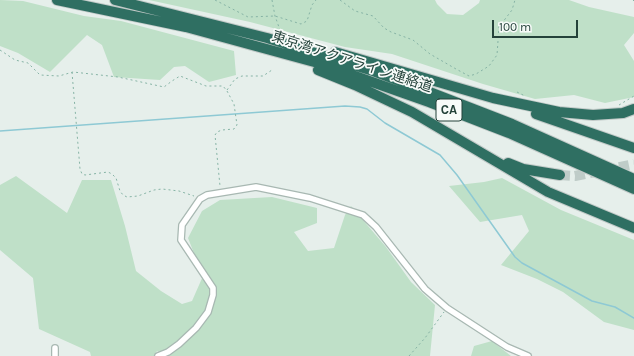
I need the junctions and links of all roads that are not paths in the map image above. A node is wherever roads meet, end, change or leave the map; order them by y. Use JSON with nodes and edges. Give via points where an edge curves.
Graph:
{"nodes":[{"id":1,"x":57,"y":0,"type":"edge"},
{"id":2,"x":115,"y":0,"type":"edge"},
{"id":3,"x":189,"y":23,"type":"junction"},
{"id":4,"x":261,"y":42,"type":"junction"},
{"id":5,"x":493,"y":98,"type":"junction"},
{"id":6,"x":634,"y":109,"type":"edge"},
{"id":7,"x":468,"y":146,"type":"junction"},
{"id":8,"x":634,"y":148,"type":"edge"},
{"id":9,"x":560,"y":175,"type":"tunnel mouth"},
{"id":10,"x":634,"y":179,"type":"edge"},
{"id":11,"x":634,"y":190,"type":"edge"},
{"id":12,"x":634,"y":228,"type":"edge"},
{"id":13,"x":55,"y":348,"type":"dead end"},
{"id":14,"x":55,"y":356,"type":"edge"},
{"id":15,"x":158,"y":356,"type":"edge"},
{"id":16,"x":528,"y":356,"type":"edge"}],
"edges":[{"from":1,"to":3,"type":"highway","number":"CA"},
{"from":2,"to":3,"type":"highway","number":"CA"},
{"from":3,"to":4,"type":"highway","number":"CA"},
{"from":3,"to":5,"type":"highway","via":[[269,32],[323,50]]},
{"from":3,"to":7,"type":"highway","via":[[223,41],[355,84],[412,112]]},
{"from":4,"to":10,"type":"highway","name":"東京湾アクアライン連絡道","number":"CA","via":[[373,71],[432,92],[512,124]]},
{"from":4,"to":11,"type":"highway","name":"東京湾アクアライン連絡道","number":"CA","via":[[509,133]]},
{"from":5,"to":6,"type":"highway","via":[[559,112],[588,115]]},
{"from":5,"to":8,"type":"highway","via":[[509,106]]},
{"from":7,"to":9,"type":"highway","via":[[523,169]]},
{"from":7,"to":12,"type":"highway","via":[[548,192]]},
{"from":13,"to":14,"type":"street"},
{"from":15,"to":16,"type":"street","via":[[179,344],[196,328],[208,312],[214,295],[213,288],[181,240],[182,225],[200,199],[256,187],[310,198],[363,215],[376,227],[425,290],[447,308],[507,347]]}]}
